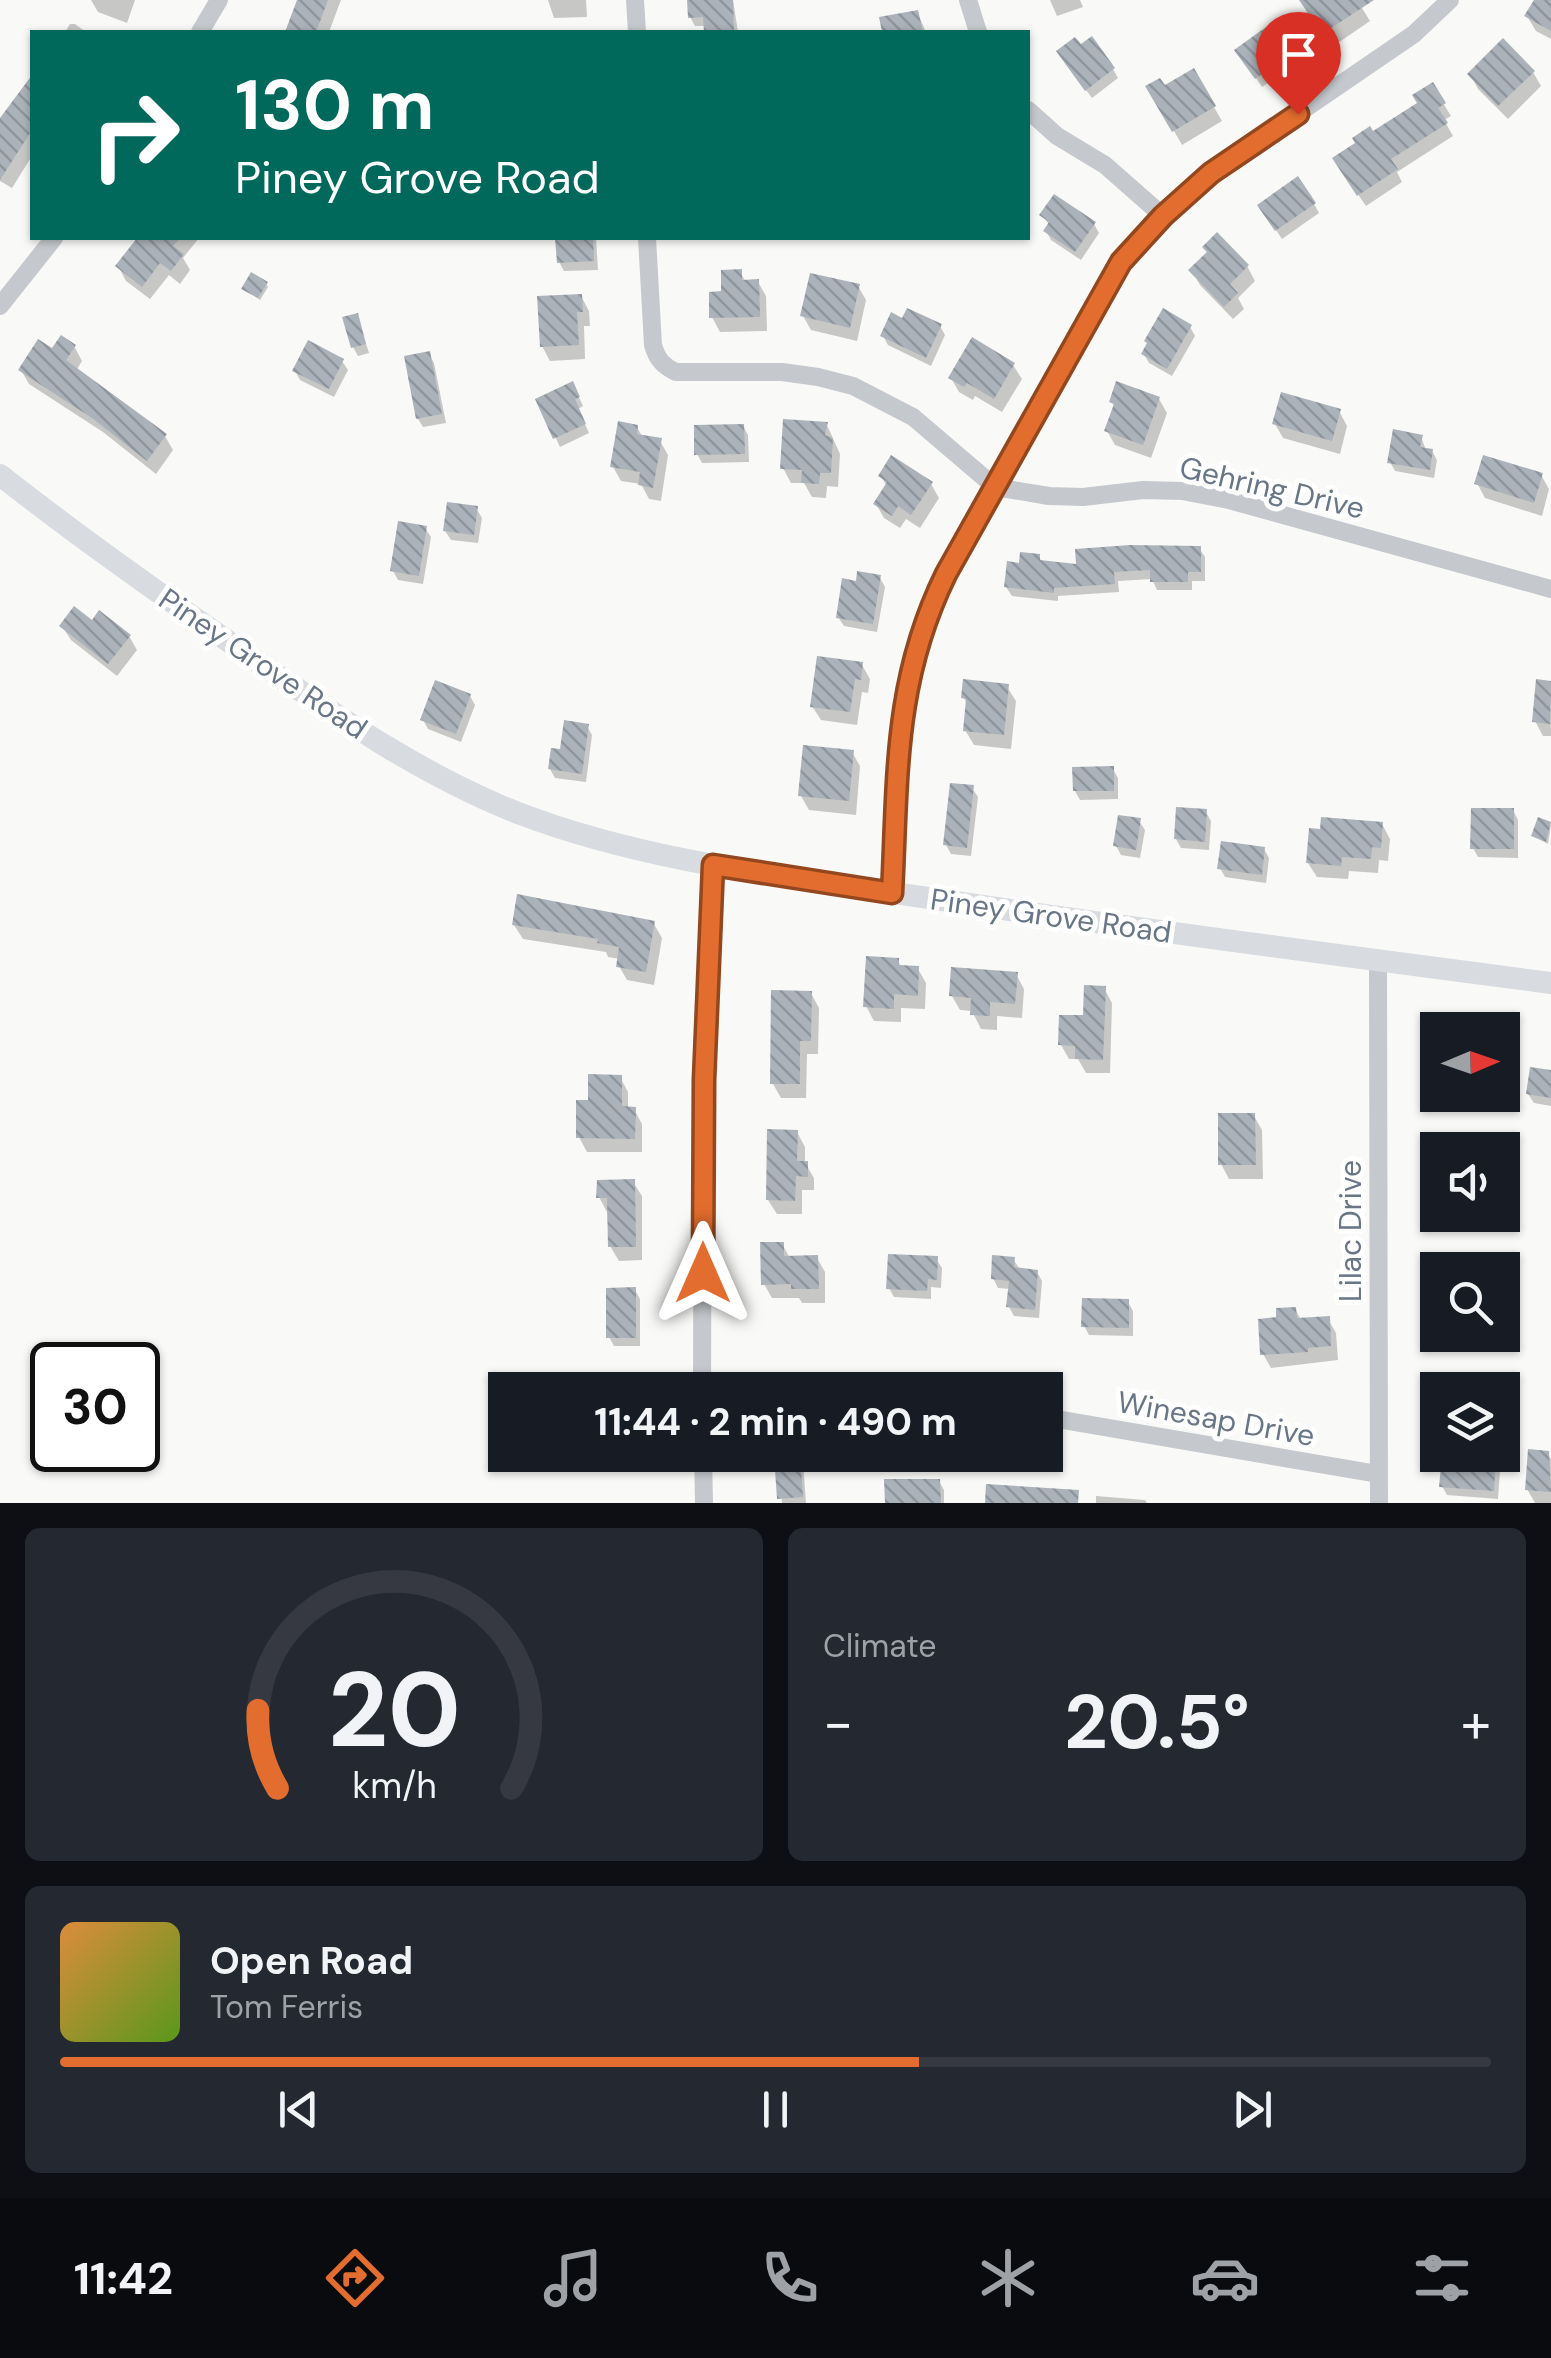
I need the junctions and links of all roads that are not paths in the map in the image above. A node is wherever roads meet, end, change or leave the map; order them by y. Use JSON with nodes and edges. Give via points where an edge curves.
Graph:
{"nodes":[{"id":1,"x":218,"y":0,"type":"edge"},
{"id":2,"x":635,"y":0,"type":"edge"},
{"id":3,"x":968,"y":0,"type":"edge"},
{"id":4,"x":1450,"y":0,"type":"edge"},
{"id":5,"x":201,"y":30,"type":"edge"},
{"id":6,"x":637,"y":30,"type":"edge"},
{"id":7,"x":977,"y":30,"type":"edge"},
{"id":8,"x":1030,"y":112,"type":"edge"},
{"id":9,"x":1163,"y":216,"type":"junction"},
{"id":10,"x":52,"y":240,"type":"edge"},
{"id":11,"x":647,"y":240,"type":"edge"},
{"id":12,"x":0,"y":306,"type":"edge"},
{"id":13,"x":0,"y":475,"type":"edge"},
{"id":14,"x":995,"y":487,"type":"junction"},
{"id":15,"x":1551,"y":589,"type":"edge"},
{"id":16,"x":713,"y":865,"type":"junction"},
{"id":17,"x":892,"y":893,"type":"junction"},
{"id":18,"x":1378,"y":960,"type":"junction"},
{"id":19,"x":1551,"y":983,"type":"edge"},
{"id":20,"x":702,"y":1372,"type":"edge"},
{"id":21,"x":1063,"y":1421,"type":"edge"},
{"id":22,"x":703,"y":1472,"type":"edge"},
{"id":23,"x":1378,"y":1474,"type":"junction"},
{"id":24,"x":704,"y":1503,"type":"edge"},
{"id":25,"x":1379,"y":1503,"type":"edge"}],
"edges":[{"from":1,"to":5,"type":"street"},
{"from":2,"to":6,"type":"street"},
{"from":3,"to":7,"type":"street"},
{"from":4,"to":9,"type":"street","via":[[1414,34],[1211,173]]},
{"from":8,"to":9,"type":"street"},
{"from":9,"to":14,"type":"street","via":[[1121,262]]},
{"from":10,"to":12,"type":"street"},
{"from":11,"to":14,"type":"street","via":[[653,344],[665,367],[686,374],[782,372],[853,386],[913,417]]},
{"from":13,"to":16,"type":"main road","name":"Piney Grove Road","via":[[226,640],[457,786],[521,814]]},
{"from":14,"to":15,"type":"street","name":"Gehring Drive","via":[[1084,497],[1182,491]]},
{"from":14,"to":17,"type":"street","via":[[929,609],[913,655],[899,750]]},
{"from":16,"to":17,"type":"main road","name":"Piney Grove Road"},
{"from":16,"to":20,"type":"street"},
{"from":17,"to":18,"type":"main road","name":"Piney Grove Road"},
{"from":18,"to":19,"type":"main road","name":"Piney Grove Road"},
{"from":18,"to":23,"type":"street","name":"Lilac Drive"},
{"from":21,"to":23,"type":"street","name":"Winesap Drive"},
{"from":22,"to":24,"type":"street"},
{"from":23,"to":25,"type":"street","name":"Lilac Drive"}]}
